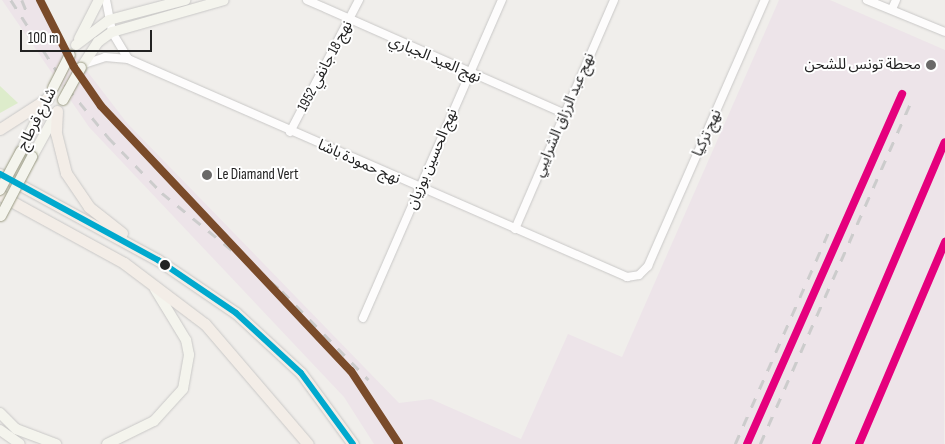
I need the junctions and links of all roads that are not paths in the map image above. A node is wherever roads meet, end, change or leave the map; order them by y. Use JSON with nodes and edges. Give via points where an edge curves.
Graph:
{"nodes":[{"id":1,"x":99,"y":0,"type":"edge"},
{"id":2,"x":106,"y":0,"type":"edge"},
{"id":3,"x":185,"y":0,"type":"edge"},
{"id":4,"x":224,"y":0,"type":"edge"},
{"id":5,"x":307,"y":0,"type":"edge"},
{"id":6,"x":359,"y":0,"type":"edge"},
{"id":7,"x":502,"y":0,"type":"edge"},
{"id":8,"x":614,"y":0,"type":"edge"},
{"id":9,"x":765,"y":0,"type":"edge"},
{"id":10,"x":867,"y":0,"type":"edge"},
{"id":11,"x":896,"y":0,"type":"edge"},
{"id":12,"x":892,"y":10,"type":"junction"},
{"id":13,"x":109,"y":20,"type":"junction"},
{"id":14,"x":349,"y":22,"type":"junction"},
{"id":15,"x":112,"y":32,"type":"junction"},
{"id":16,"x":945,"y":32,"type":"edge"},
{"id":17,"x":73,"y":49,"type":"junction"},
{"id":18,"x":128,"y":59,"type":"junction"},
{"id":19,"x":82,"y":66,"type":"junction"},
{"id":20,"x":468,"y":74,"type":"junction"},
{"id":21,"x":51,"y":93,"type":"junction"},
{"id":22,"x":57,"y":111,"type":"junction"},
{"id":23,"x":565,"y":114,"type":"junction"},
{"id":24,"x":0,"y":129,"type":"edge"},
{"id":25,"x":290,"y":132,"type":"junction"},
{"id":26,"x":0,"y":174,"type":"edge"},
{"id":27,"x":420,"y":188,"type":"junction"},
{"id":28,"x":0,"y":190,"type":"edge"},
{"id":29,"x":0,"y":195,"type":"edge"},
{"id":30,"x":0,"y":217,"type":"edge"},
{"id":31,"x":514,"y":229,"type":"junction"},
{"id":32,"x":158,"y":260,"type":"junction"},
{"id":33,"x":648,"y":266,"type":"joint"},
{"id":34,"x":152,"y":284,"type":"junction"},
{"id":35,"x":363,"y":318,"type":"dead end"},
{"id":36,"x":0,"y":413,"type":"edge"},
{"id":37,"x":0,"y":430,"type":"edge"},
{"id":38,"x":20,"y":444,"type":"edge"},
{"id":39,"x":56,"y":444,"type":"edge"},
{"id":40,"x":107,"y":444,"type":"edge"},
{"id":41,"x":308,"y":444,"type":"edge"},
{"id":42,"x":353,"y":444,"type":"edge"}],
"edges":[{"from":1,"to":17,"type":"main road","name":"شارع قرطاج"},
{"from":2,"to":13,"type":"street"},
{"from":3,"to":13,"type":"main road"},
{"from":4,"to":15,"type":"main road"},
{"from":5,"to":14,"type":"street","name":"نهج العيد الجباري"},
{"from":6,"to":14,"type":"street","name":"نهج 18 جانفي 1952"},
{"from":7,"to":20,"type":"street","name":"نهج الحسين بوزيان"},
{"from":8,"to":23,"type":"street","name":"نهج عبد الرزاق الشرايبي"},
{"from":9,"to":33,"type":"street","name":"نهج تركيا"},
{"from":10,"to":12,"type":"street"},
{"from":11,"to":12,"type":"street"},
{"from":12,"to":16,"type":"street"},
{"from":13,"to":15,"type":"street"},
{"from":13,"to":17,"type":"main road"},
{"from":14,"to":20,"type":"street","name":"نهج العيد الجباري"},
{"from":14,"to":25,"type":"street","name":"نهج 18 جانفي 1952"},
{"from":15,"to":18,"type":"street"},
{"from":15,"to":19,"type":"main road"},
{"from":17,"to":21,"type":"main road","name":"شارع قرطاج","bridge":true},
{"from":18,"to":19,"type":"street","via":[[105,57]]},
{"from":18,"to":25,"type":"street","name":"نهج حمودة باشا"},
{"from":19,"to":22,"type":"main road","bridge":true},
{"from":20,"to":23,"type":"street","name":"نهج العيد الجباري"},
{"from":20,"to":27,"type":"street","name":"نهج الحسين بوزيان"},
{"from":21,"to":24,"type":"main road"},
{"from":21,"to":28,"type":"main road","name":"شارع قرطاج","bridge":true},
{"from":22,"to":30,"type":"main road","bridge":true},
{"from":22,"to":32,"type":"main road","via":[[59,154],[76,191],[90,207]]},
{"from":23,"to":31,"type":"street","name":"نهج عبد الرزاق الشرايبي"},
{"from":25,"to":27,"type":"street","name":"نهج حمودة باشا"},
{"from":26,"to":32,"type":"main road"},
{"from":27,"to":31,"type":"street","name":"نهج حمودة باشا"},
{"from":27,"to":35,"type":"street","name":"نهج الحسين بوزيان"},
{"from":29,"to":34,"type":"main road","via":[[84,239]]},
{"from":31,"to":33,"type":"street","name":"نهج حمودة باشا","via":[[619,275],[639,275]]},
{"from":32,"to":42,"type":"main road","via":[[236,313],[272,345],[301,373]]},
{"from":34,"to":40,"type":"main road","via":[[186,340],[189,355],[182,389],[149,424]]},
{"from":34,"to":41,"type":"main road","via":[[224,343]]},
{"from":36,"to":39,"type":"main road","via":[[16,428]]},
{"from":37,"to":38,"type":"main road"}]}
